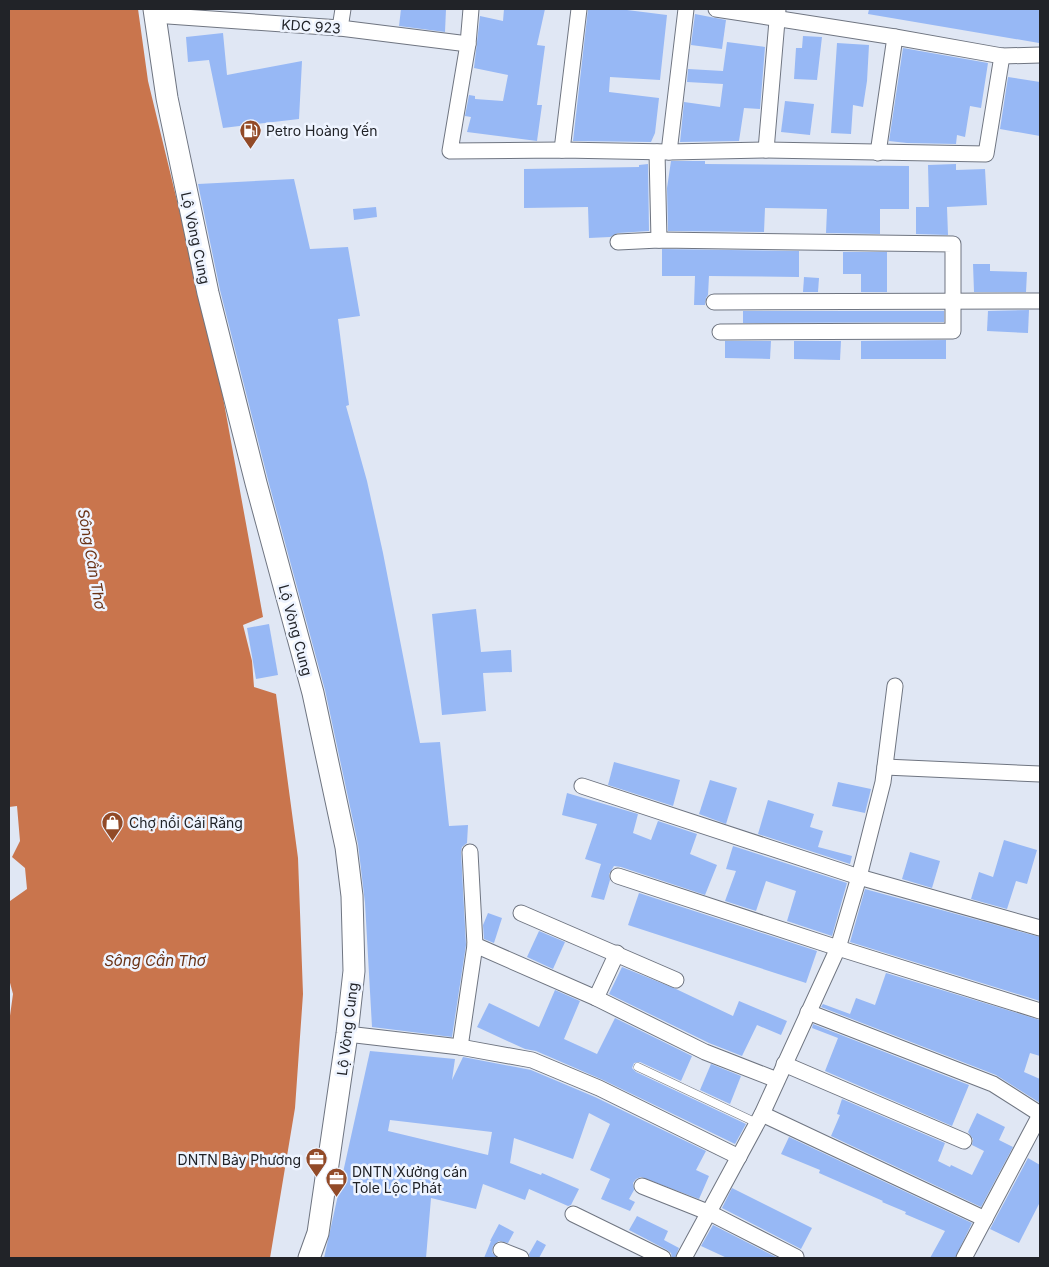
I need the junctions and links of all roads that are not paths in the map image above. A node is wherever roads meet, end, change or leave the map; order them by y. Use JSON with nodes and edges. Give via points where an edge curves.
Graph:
{"nodes":[{"id":1,"x":343,"y":9,"type":"edge"},
{"id":2,"x":471,"y":9,"type":"edge"},
{"id":3,"x":579,"y":9,"type":"edge"},
{"id":4,"x":686,"y":9,"type":"edge"},
{"id":5,"x":716,"y":9,"type":"edge"},
{"id":6,"x":154,"y":12,"type":"edge"},
{"id":7,"x":778,"y":13,"type":"edge"},
{"id":8,"x":340,"y":28,"type":"junction"},
{"id":9,"x":895,"y":36,"type":"junction"},
{"id":10,"x":468,"y":44,"type":"junction"},
{"id":11,"x":1040,"y":55,"type":"edge"},
{"id":12,"x":1002,"y":56,"type":"junction"},
{"id":13,"x":562,"y":150,"type":"junction"},
{"id":14,"x":766,"y":150,"type":"junction"},
{"id":15,"x":663,"y":152,"type":"junction"},
{"id":16,"x":878,"y":152,"type":"junction"},
{"id":17,"x":659,"y":240,"type":"junction"},
{"id":18,"x":618,"y":242,"type":"dead end"},
{"id":19,"x":953,"y":300,"type":"junction"},
{"id":20,"x":1040,"y":301,"type":"edge"},
{"id":21,"x":714,"y":302,"type":"dead end"},
{"id":22,"x":720,"y":332,"type":"dead end"},
{"id":23,"x":895,"y":686,"type":"dead end"},
{"id":24,"x":885,"y":767,"type":"junction"},
{"id":25,"x":1040,"y":774,"type":"edge"},
{"id":26,"x":582,"y":786,"type":"dead end"},
{"id":27,"x":470,"y":852,"type":"dead end"},
{"id":28,"x":618,"y":876,"type":"dead end"},
{"id":29,"x":859,"y":877,"type":"junction"},
{"id":30,"x":521,"y":913,"type":"dead end"},
{"id":31,"x":1040,"y":928,"type":"edge"},
{"id":32,"x":475,"y":945,"type":"junction"},
{"id":33,"x":838,"y":948,"type":"junction"},
{"id":34,"x":617,"y":953,"type":"junction"},
{"id":35,"x":676,"y":980,"type":"dead end"},
{"id":36,"x":596,"y":998,"type":"junction"},
{"id":37,"x":1040,"y":1011,"type":"edge"},
{"id":38,"x":808,"y":1012,"type":"junction"},
{"id":39,"x":347,"y":1034,"type":"junction"},
{"id":40,"x":460,"y":1047,"type":"junction"},
{"id":41,"x":784,"y":1064,"type":"junction"},
{"id":42,"x":638,"y":1066,"type":"dead end"},
{"id":43,"x":777,"y":1080,"type":"junction"},
{"id":44,"x":1040,"y":1115,"type":"edge"},
{"id":45,"x":759,"y":1118,"type":"junction"},
{"id":46,"x":964,"y":1141,"type":"dead end"},
{"id":47,"x":740,"y":1157,"type":"junction"},
{"id":48,"x":642,"y":1186,"type":"dead end"},
{"id":49,"x":710,"y":1213,"type":"junction"},
{"id":50,"x":573,"y":1214,"type":"dead end"},
{"id":51,"x":985,"y":1219,"type":"junction"},
{"id":52,"x":501,"y":1250,"type":"dead end"},
{"id":53,"x":796,"y":1257,"type":"dead end"},
{"id":54,"x":309,"y":1258,"type":"edge"},
{"id":55,"x":521,"y":1258,"type":"edge"},
{"id":56,"x":663,"y":1258,"type":"edge"},
{"id":57,"x":684,"y":1258,"type":"edge"},
{"id":58,"x":964,"y":1258,"type":"edge"}],
"edges":[{"from":1,"to":8,"type":"street"},
{"from":2,"to":10,"type":"street"},
{"from":3,"to":13,"type":"street"},
{"from":4,"to":15,"type":"street"},
{"from":5,"to":7,"type":"street"},
{"from":6,"to":8,"type":"street","name":"KDC 923"},
{"from":6,"to":39,"type":"main road","name":"Lộ Vòng Cung","via":[[167,98],[208,293],[313,694],[346,847],[352,896],[354,971]]},
{"from":7,"to":9,"type":"street"},
{"from":7,"to":14,"type":"street"},
{"from":8,"to":10,"type":"street","name":"KDC 923"},
{"from":9,"to":12,"type":"street"},
{"from":9,"to":16,"type":"street"},
{"from":10,"to":13,"type":"street","via":[[450,151]]},
{"from":11,"to":12,"type":"street"},
{"from":12,"to":16,"type":"street","via":[[986,154]]},
{"from":13,"to":15,"type":"street"},
{"from":14,"to":15,"type":"street"},
{"from":14,"to":16,"type":"street"},
{"from":15,"to":17,"type":"street"},
{"from":17,"to":18,"type":"street"},
{"from":17,"to":19,"type":"street","via":[[953,244]]},
{"from":19,"to":20,"type":"street"},
{"from":19,"to":21,"type":"street"},
{"from":19,"to":22,"type":"street","via":[[953,331]]},
{"from":23,"to":24,"type":"street"},
{"from":24,"to":25,"type":"street"},
{"from":24,"to":29,"type":"street"},
{"from":26,"to":29,"type":"street"},
{"from":27,"to":32,"type":"street"},
{"from":28,"to":33,"type":"street"},
{"from":29,"to":31,"type":"street"},
{"from":29,"to":33,"type":"street"},
{"from":30,"to":34,"type":"street"},
{"from":32,"to":36,"type":"street"},
{"from":32,"to":40,"type":"street"},
{"from":33,"to":37,"type":"street"},
{"from":33,"to":38,"type":"street"},
{"from":34,"to":35,"type":"street"},
{"from":34,"to":36,"type":"street"},
{"from":36,"to":43,"type":"street","via":[[705,1052]]},
{"from":38,"to":41,"type":"street"},
{"from":38,"to":44,"type":"street","via":[[992,1084]]},
{"from":39,"to":40,"type":"street"},
{"from":39,"to":54,"type":"main road","name":"Lộ Vòng Cung","via":[[318,1233]]},
{"from":40,"to":47,"type":"street","via":[[532,1060],[599,1088]]},
{"from":41,"to":43,"type":"street"},
{"from":41,"to":46,"type":"street"},
{"from":42,"to":45,"type":"lane"},
{"from":43,"to":45,"type":"street"},
{"from":44,"to":51,"type":"street"},
{"from":45,"to":47,"type":"street"},
{"from":45,"to":51,"type":"street"},
{"from":47,"to":49,"type":"street"},
{"from":48,"to":49,"type":"street"},
{"from":49,"to":53,"type":"street"},
{"from":49,"to":57,"type":"street"},
{"from":50,"to":56,"type":"street"},
{"from":51,"to":58,"type":"street"},
{"from":52,"to":55,"type":"street"}]}
